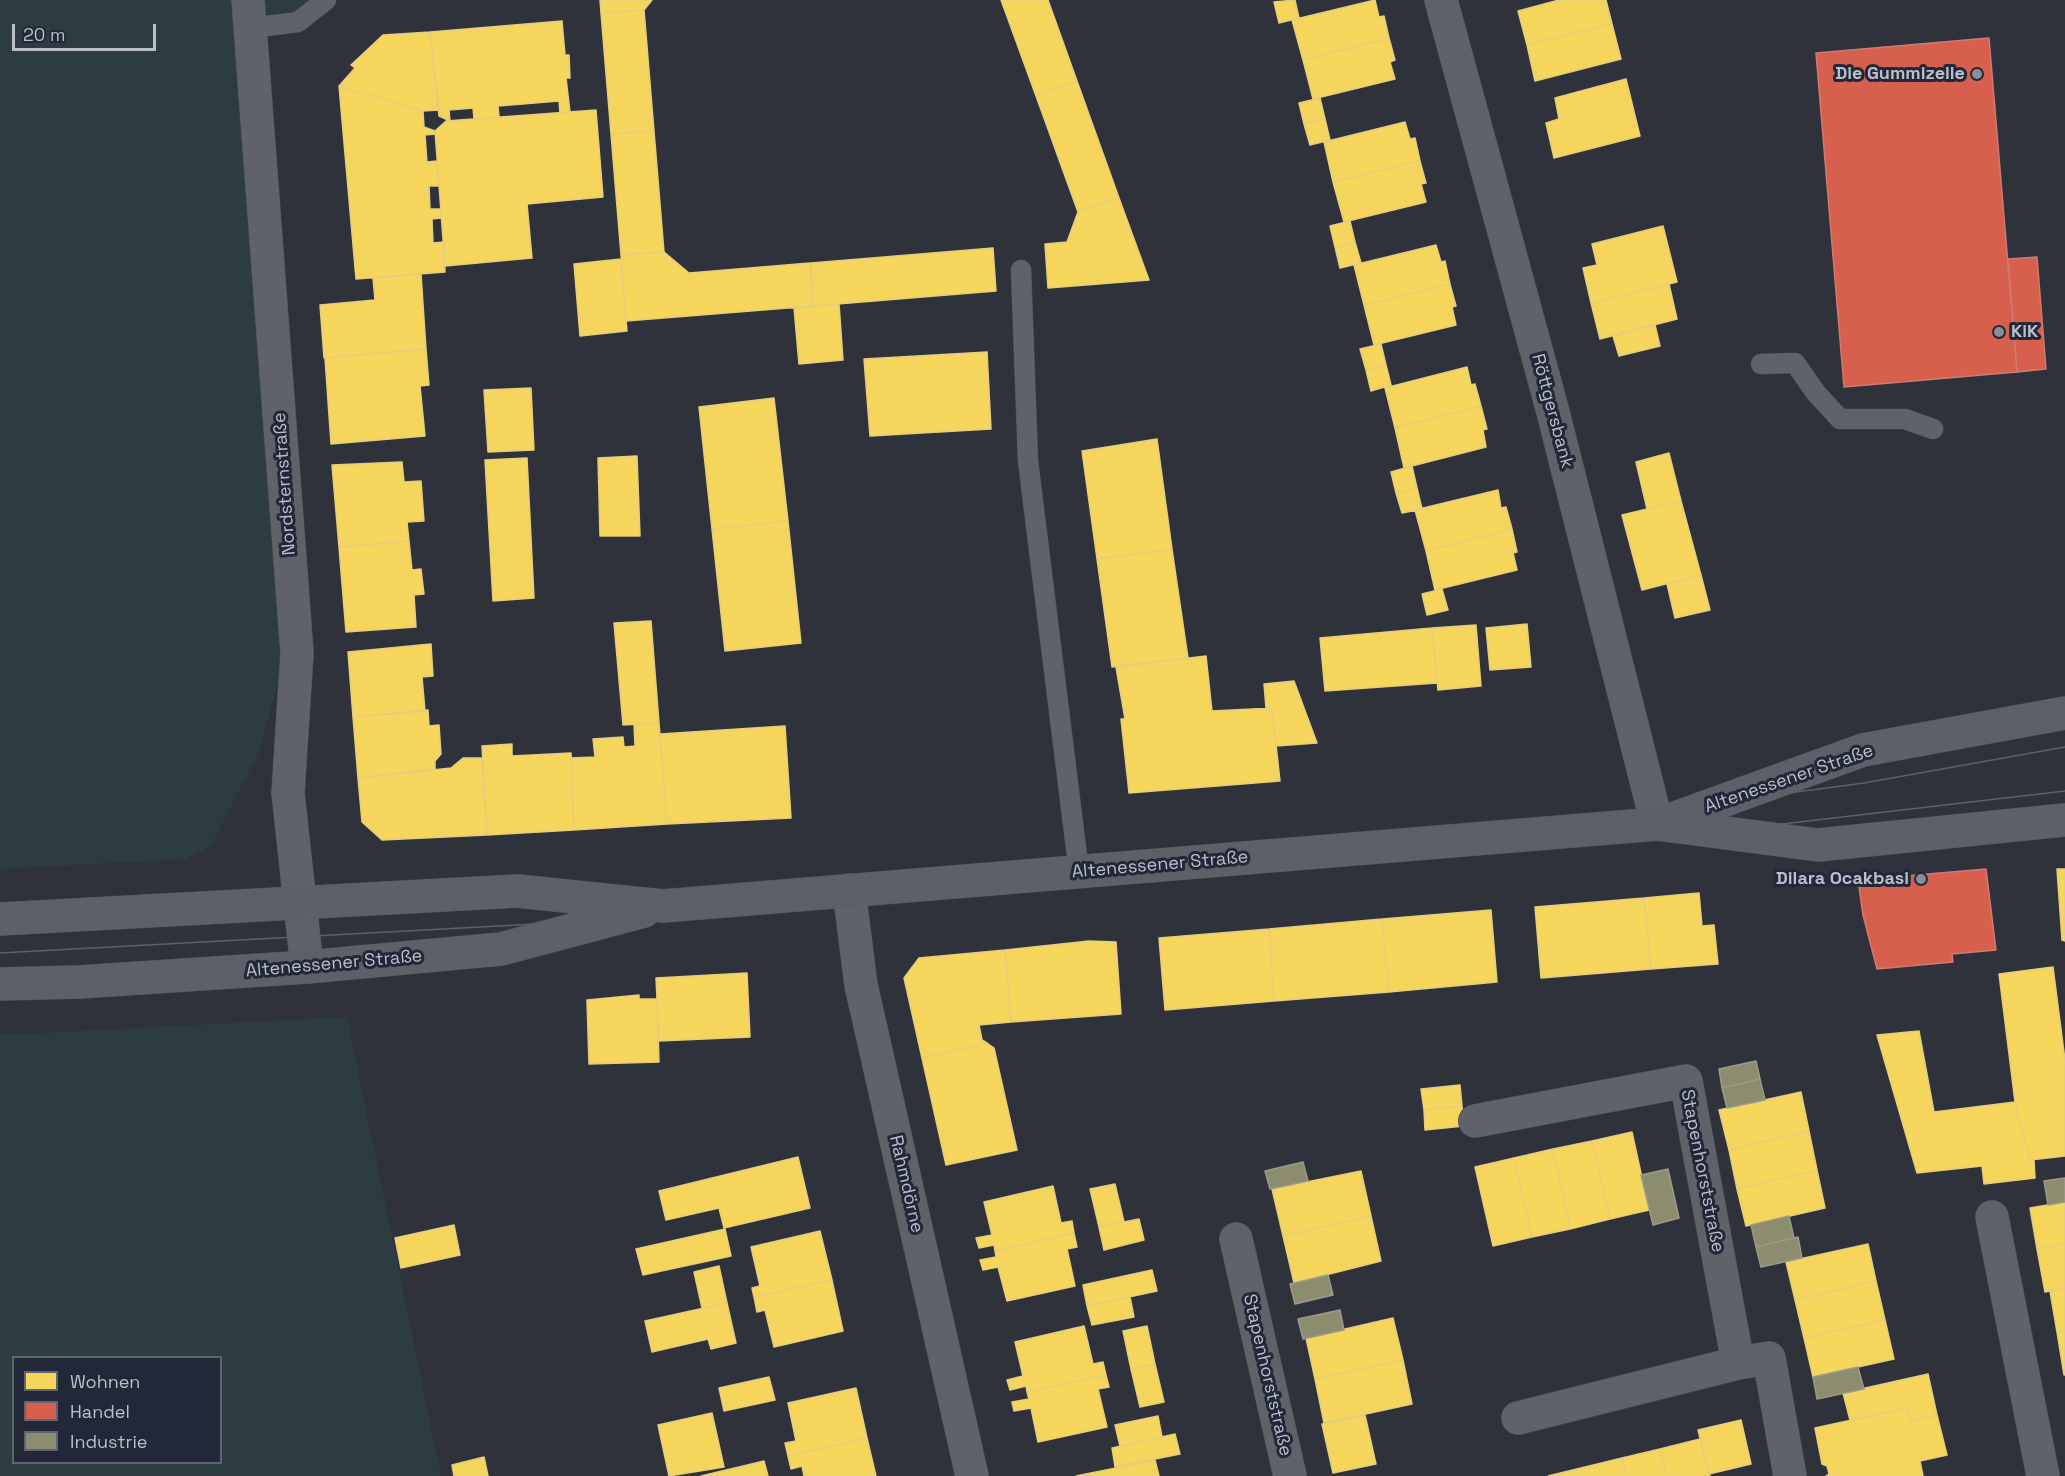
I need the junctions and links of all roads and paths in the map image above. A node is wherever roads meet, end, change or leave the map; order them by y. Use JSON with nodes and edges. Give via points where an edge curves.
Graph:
{"nodes":[{"id":1,"x":326,"y":0,"type":"edge"},
{"id":2,"x":1441,"y":0,"type":"edge"},
{"id":3,"x":250,"y":14,"type":"edge"},
{"id":4,"x":1021,"y":270,"type":"dead end"},
{"id":5,"x":1761,"y":364,"type":"dead end"},
{"id":6,"x":1933,"y":429,"type":"dead end"},
{"id":7,"x":2065,"y":713,"type":"edge"},
{"id":8,"x":2065,"y":820,"type":"edge"},
{"id":9,"x":1657,"y":824,"type":"junction"},
{"id":10,"x":1079,"y":872,"type":"junction"},
{"id":11,"x":849,"y":890,"type":"junction"},
{"id":12,"x":300,"y":901,"type":"junction"},
{"id":13,"x":663,"y":906,"type":"junction"},
{"id":14,"x":0,"y":919,"type":"edge"},
{"id":15,"x":307,"y":967,"type":"junction"},
{"id":16,"x":0,"y":984,"type":"edge"},
{"id":17,"x":1475,"y":1121,"type":"dead end"},
{"id":18,"x":1992,"y":1217,"type":"dead end"},
{"id":19,"x":1236,"y":1239,"type":"dead end"},
{"id":20,"x":1738,"y":1363,"type":"junction"},
{"id":21,"x":1518,"y":1418,"type":"dead end"},
{"id":22,"x":972,"y":1476,"type":"edge"},
{"id":23,"x":1290,"y":1476,"type":"edge"},
{"id":24,"x":1790,"y":1476,"type":"edge"},
{"id":25,"x":2043,"y":1476,"type":"edge"}],
"edges":[{"from":1,"to":3,"type":"lane","via":[[298,22]]},
{"from":2,"to":9,"type":"street","name":"Röttgersbank","via":[[1553,412]]},
{"from":3,"to":12,"type":"street","name":"Nordsternstraße","via":[[297,653],[288,794]]},
{"from":4,"to":10,"type":"lane","via":[[1028,461]]},
{"from":5,"to":6,"type":"lane","via":[[1795,363],[1815,393],[1840,419],[1905,419]]},
{"from":7,"to":9,"type":"main road","name":"Altenessener Straße","via":[[1863,750]]},
{"from":8,"to":9,"type":"main road","name":"Altenessener Straße","via":[[1818,845]]},
{"from":9,"to":10,"type":"main road","name":"Altenessener Straße"},
{"from":10,"to":11,"type":"main road","name":"Altenessener Straße"},
{"from":11,"to":13,"type":"main road","name":"Altenessener Straße"},
{"from":11,"to":22,"type":"street","name":"Rahmdörne","via":[[861,985]]},
{"from":12,"to":13,"type":"main road","name":"Altenessener Straße","via":[[517,891]]},
{"from":12,"to":14,"type":"main road","name":"Altenessener Straße"},
{"from":12,"to":15,"type":"street","name":"Nordsternstraße"},
{"from":13,"to":15,"type":"main road","name":"Altenessener Straße","via":[[501,950]]},
{"from":15,"to":16,"type":"main road","name":"Altenessener Straße"},
{"from":17,"to":20,"type":"street","name":"Stapenhorststraße","via":[[1686,1081]]},
{"from":18,"to":25,"type":"street"},
{"from":19,"to":23,"type":"street","name":"Stapenhorststraße"},
{"from":20,"to":21,"type":"street"},
{"from":20,"to":24,"type":"street","via":[[1769,1358]]}]}
